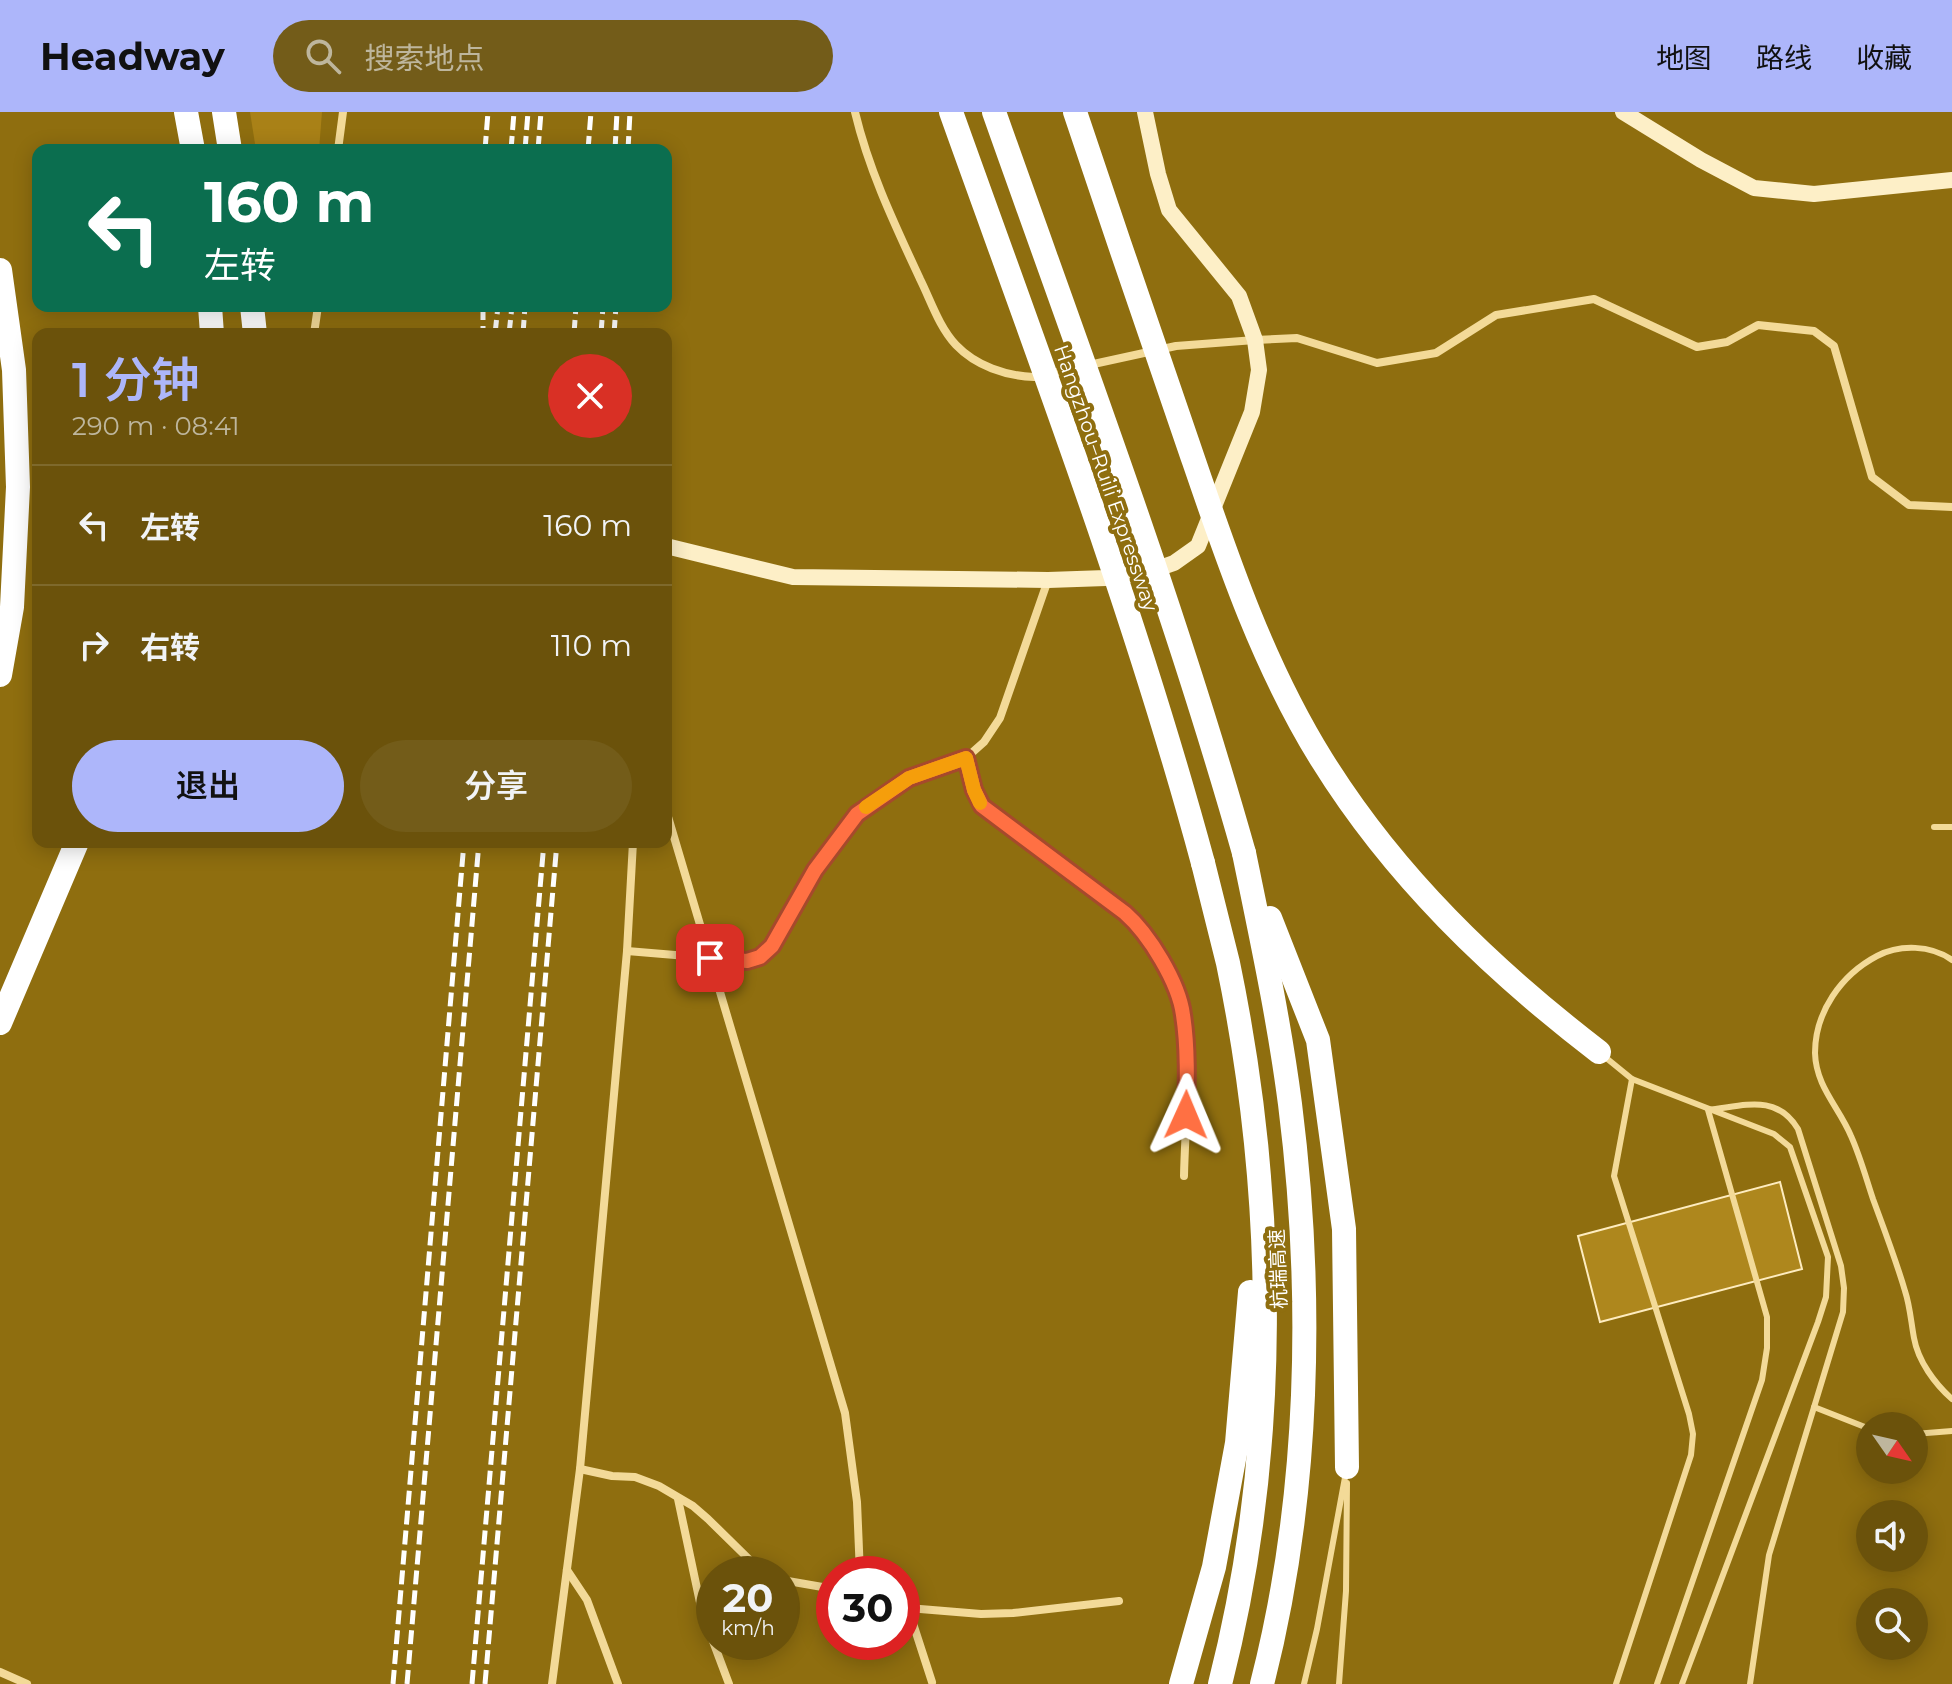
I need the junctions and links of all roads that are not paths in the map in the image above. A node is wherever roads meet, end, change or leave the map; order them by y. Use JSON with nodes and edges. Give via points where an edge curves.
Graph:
{"nodes":[{"id":1,"x":186,"y":112,"type":"edge"},
{"id":2,"x":224,"y":112,"type":"edge"},
{"id":3,"x":343,"y":112,"type":"edge"},
{"id":4,"x":855,"y":112,"type":"edge"},
{"id":5,"x":951,"y":112,"type":"edge"},
{"id":6,"x":994,"y":112,"type":"edge"},
{"id":7,"x":1075,"y":112,"type":"edge"},
{"id":8,"x":1145,"y":112,"type":"edge"},
{"id":9,"x":1623,"y":112,"type":"edge"},
{"id":10,"x":192,"y":144,"type":"edge"},
{"id":11,"x":229,"y":144,"type":"edge"},
{"id":12,"x":339,"y":144,"type":"edge"},
{"id":13,"x":1952,"y":180,"type":"edge"},
{"id":14,"x":0,"y":270,"type":"edge"},
{"id":15,"x":1255,"y":340,"type":"junction"},
{"id":16,"x":1952,"y":507,"type":"edge"},
{"id":17,"x":672,"y":547,"type":"edge"},
{"id":18,"x":1048,"y":580,"type":"junction"},
{"id":19,"x":0,"y":675,"type":"edge"},
{"id":20,"x":966,"y":758,"type":"junction"},
{"id":21,"x":1934,"y":827,"type":"dead end"},
{"id":22,"x":1952,"y":827,"type":"edge"},
{"id":23,"x":672,"y":830,"type":"edge"},
{"id":24,"x":74,"y":848,"type":"edge"},
{"id":25,"x":633,"y":848,"type":"edge"},
{"id":26,"x":1244,"y":853,"type":"junction"},
{"id":27,"x":1203,"y":863,"type":"joint"},
{"id":28,"x":627,"y":951,"type":"junction"},
{"id":29,"x":710,"y":958,"type":"junction"},
{"id":30,"x":1952,"y":960,"type":"edge"},
{"id":31,"x":0,"y":1023,"type":"edge"},
{"id":32,"x":1599,"y":1052,"type":"joint"},
{"id":33,"x":1632,"y":1079,"type":"junction"},
{"id":34,"x":1708,"y":1110,"type":"junction"},
{"id":35,"x":1257,"y":1162,"type":"junction"},
{"id":36,"x":1184,"y":1176,"type":"dead end"},
{"id":37,"x":1952,"y":1399,"type":"edge"},
{"id":38,"x":1814,"y":1407,"type":"junction"},
{"id":39,"x":1856,"y":1424,"type":"edge"},
{"id":40,"x":1952,"y":1431,"type":"edge"},
{"id":41,"x":1928,"y":1433,"type":"edge"},
{"id":42,"x":1347,"y":1467,"type":"junction"},
{"id":43,"x":580,"y":1469,"type":"junction"},
{"id":44,"x":678,"y":1499,"type":"junction"},
{"id":45,"x":746,"y":1556,"type":"edge"},
{"id":46,"x":859,"y":1556,"type":"edge"},
{"id":47,"x":567,"y":1569,"type":"junction"},
{"id":48,"x":1119,"y":1601,"type":"dead end"},
{"id":49,"x":920,"y":1608,"type":"edge"},
{"id":50,"x":920,"y":1648,"type":"edge"},
{"id":51,"x":0,"y":1672,"type":"edge"},
{"id":52,"x":932,"y":1682,"type":"dead end"},
{"id":53,"x":27,"y":1684,"type":"edge"},
{"id":54,"x":552,"y":1684,"type":"edge"},
{"id":55,"x":618,"y":1684,"type":"edge"},
{"id":56,"x":729,"y":1684,"type":"edge"},
{"id":57,"x":1181,"y":1684,"type":"edge"},
{"id":58,"x":1220,"y":1684,"type":"edge"},
{"id":59,"x":1262,"y":1684,"type":"edge"},
{"id":60,"x":1304,"y":1684,"type":"edge"},
{"id":61,"x":1339,"y":1684,"type":"edge"},
{"id":62,"x":1616,"y":1684,"type":"edge"},
{"id":63,"x":1657,"y":1684,"type":"edge"},
{"id":64,"x":1682,"y":1684,"type":"edge"},
{"id":65,"x":1750,"y":1684,"type":"edge"}],
"edges":[{"from":1,"to":10,"type":"highway"},
{"from":2,"to":11,"type":"highway"},
{"from":3,"to":12,"type":"street"},
{"from":4,"to":15,"type":"street","via":[[890,215],[942,325],[974,359],[1013,377],[1034,377],[1176,346]]},
{"from":5,"to":27,"type":"highway","name":"Hangzhou–Ruili Expressway","bridge":true,"via":[[1125,600]]},
{"from":6,"to":26,"type":"highway","name":"Hangzhou–Ruili Expressway","bridge":true,"via":[[1185,655]]},
{"from":7,"to":32,"type":"highway","bridge":true,"via":[[1218,531],[1290,703],[1343,791],[1412,881],[1481,954]]},
{"from":8,"to":15,"type":"street","via":[[1169,210],[1239,296]]},
{"from":9,"to":13,"type":"street","via":[[1754,188],[1814,194]]},
{"from":14,"to":19,"type":"highway","via":[[14,370],[18,487],[12,607]]},
{"from":15,"to":16,"type":"street","via":[[1297,338],[1377,363],[1436,353],[1496,315],[1594,299],[1697,347],[1727,342],[1758,325],[1814,331],[1834,346],[1872,477],[1909,505]]},
{"from":15,"to":18,"type":"street","via":[[1259,370],[1252,412],[1198,546],[1174,563],[1145,573]]},
{"from":17,"to":18,"type":"street","via":[[793,577]]},
{"from":18,"to":20,"type":"street","via":[[1000,718]]},
{"from":20,"to":29,"type":"street","via":[[909,778],[857,814],[760,957]]},
{"from":20,"to":36,"type":"street","via":[[982,806],[1125,913],[1153,944],[1183,1014]]},
{"from":21,"to":22,"type":"lane"},
{"from":23,"to":29,"type":"street"},
{"from":24,"to":31,"type":"highway"},
{"from":25,"to":28,"type":"street"},
{"from":26,"to":42,"type":"highway","via":[[1318,1040],[1344,1229]]},
{"from":26,"to":59,"type":"highway","name":"杭瑞高速","via":[[1286,1074],[1304,1265],[1298,1462],[1286,1563]]},
{"from":27,"to":35,"type":"highway","name":"杭瑞高速","via":[[1227,963]]},
{"from":28,"to":29,"type":"street"},
{"from":28,"to":43,"type":"street"},
{"from":29,"to":46,"type":"street","via":[[845,1413]]},
{"from":30,"to":37,"type":"lane","via":[[1915,948],[1868,960],[1828,1001],[1815,1056],[1827,1097],[1851,1135],[1905,1291],[1917,1352]]},
{"from":32,"to":33,"type":"lane"},
{"from":33,"to":34,"type":"lane"},
{"from":33,"to":62,"type":"lane","via":[[1614,1176],[1693,1434],[1691,1455]]},
{"from":34,"to":38,"type":"lane","via":[[1777,1107],[1798,1129],[1844,1288],[1843,1312]]},
{"from":34,"to":63,"type":"lane","via":[[1767,1317],[1767,1348],[1762,1380]]},
{"from":34,"to":64,"type":"lane","via":[[1774,1134],[1790,1147],[1828,1257],[1828,1275],[1818,1322]]},
{"from":35,"to":57,"type":"highway","via":[[1237,1443],[1214,1567]]},
{"from":35,"to":58,"type":"highway","name":"杭瑞高速","via":[[1264,1299],[1260,1447],[1247,1549]]},
{"from":38,"to":39,"type":"lane"},
{"from":38,"to":65,"type":"lane","via":[[1769,1555]]},
{"from":40,"to":41,"type":"lane"},
{"from":42,"to":60,"type":"lane"},
{"from":42,"to":61,"type":"lane"},
{"from":43,"to":44,"type":"street","via":[[635,1477]]},
{"from":43,"to":47,"type":"street"},
{"from":44,"to":45,"type":"street","via":[[693,1506]]},
{"from":44,"to":56,"type":"street","via":[[702,1612]]},
{"from":47,"to":54,"type":"street"},
{"from":47,"to":55,"type":"street","via":[[587,1600]]},
{"from":48,"to":49,"type":"street","via":[[1013,1613]]},
{"from":50,"to":52,"type":"street"},
{"from":51,"to":53,"type":"street"}]}
